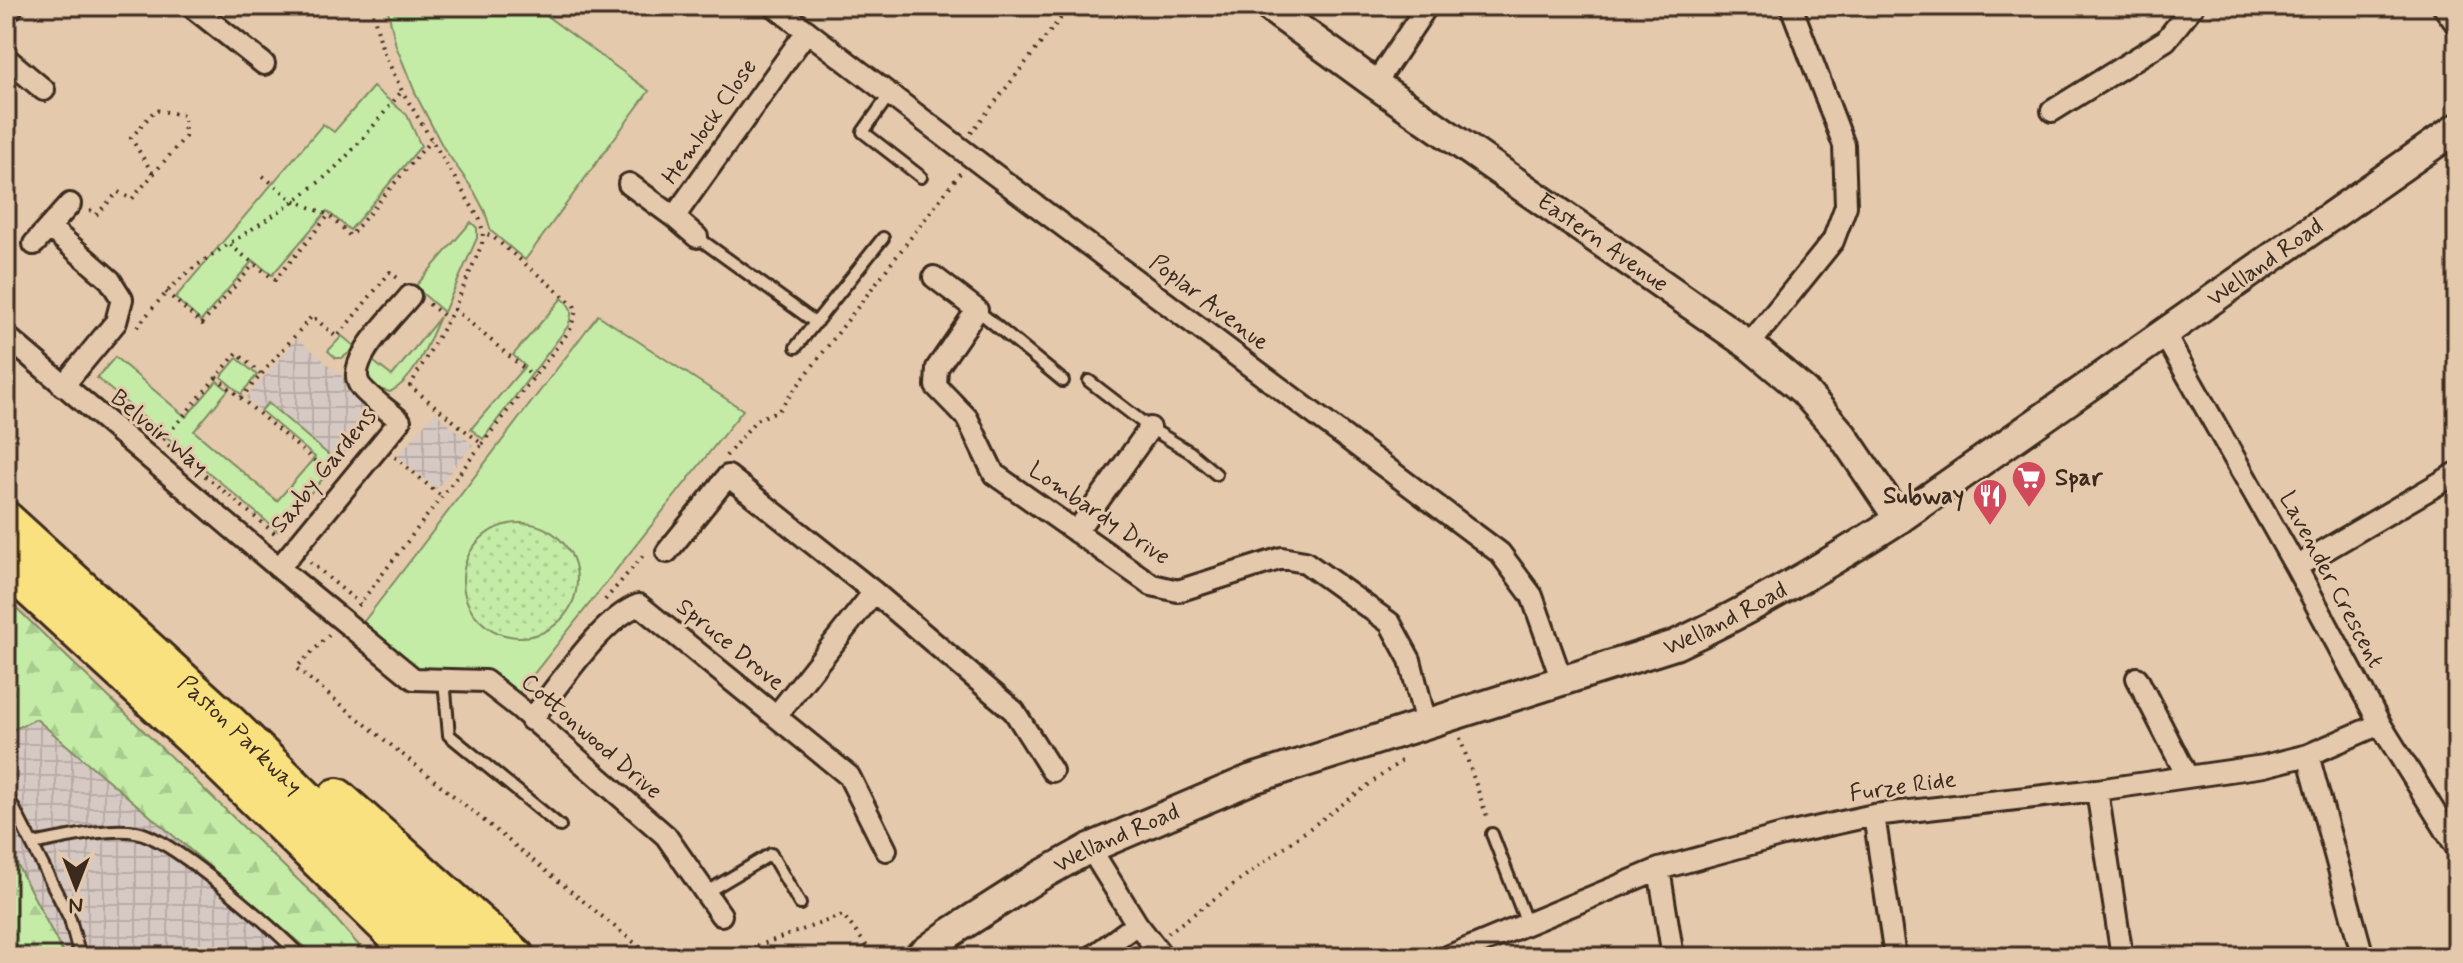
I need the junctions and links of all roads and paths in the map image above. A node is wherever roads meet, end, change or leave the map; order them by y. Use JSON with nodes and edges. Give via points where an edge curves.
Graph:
{"nodes":[{"id":1,"x":191,"y":6,"type":"edge"},
{"id":2,"x":371,"y":6,"type":"edge"},
{"id":3,"x":774,"y":6,"type":"edge"},
{"id":4,"x":1070,"y":6,"type":"edge"},
{"id":5,"x":1268,"y":6,"type":"edge"},
{"id":6,"x":1427,"y":6,"type":"edge"},
{"id":7,"x":1791,"y":6,"type":"edge"},
{"id":8,"x":2193,"y":6,"type":"edge"},
{"id":9,"x":2443,"y":6,"type":"edge"},
{"id":10,"x":2457,"y":25,"type":"edge"},
{"id":11,"x":807,"y":31,"type":"junction"},
{"id":12,"x":6,"y":58,"type":"edge"},
{"id":13,"x":264,"y":64,"type":"dead end"},
{"id":14,"x":1375,"y":84,"type":"junction"},
{"id":15,"x":44,"y":90,"type":"dead end"},
{"id":16,"x":402,"y":91,"type":"junction"},
{"id":17,"x":890,"y":94,"type":"junction"},
{"id":18,"x":2052,"y":111,"type":"dead end"},
{"id":19,"x":2457,"y":128,"type":"edge"},
{"id":20,"x":431,"y":140,"type":"junction"},
{"id":21,"x":960,"y":146,"type":"junction"},
{"id":22,"x":153,"y":174,"type":"junction"},
{"id":23,"x":263,"y":176,"type":"dead end"},
{"id":24,"x":921,"y":177,"type":"dead end"},
{"id":25,"x":629,"y":184,"type":"dead end"},
{"id":26,"x":293,"y":200,"type":"junction"},
{"id":27,"x":70,"y":204,"type":"joint"},
{"id":28,"x":329,"y":215,"type":"junction"},
{"id":29,"x":674,"y":217,"type":"junction"},
{"id":30,"x":49,"y":227,"type":"junction"},
{"id":31,"x":6,"y":230,"type":"edge"},
{"id":32,"x":483,"y":232,"type":"junction"},
{"id":33,"x":697,"y":237,"type":"joint"},
{"id":34,"x":883,"y":238,"type":"dead end"},
{"id":35,"x":25,"y":242,"type":"joint"},
{"id":36,"x":230,"y":245,"type":"junction"},
{"id":37,"x":255,"y":263,"type":"junction"},
{"id":38,"x":934,"y":277,"type":"dead end"},
{"id":39,"x":166,"y":292,"type":"junction"},
{"id":40,"x":412,"y":293,"type":"junction"},
{"id":41,"x":454,"y":309,"type":"junction"},
{"id":42,"x":977,"y":310,"type":"junction"},
{"id":43,"x":448,"y":319,"type":"junction"},
{"id":44,"x":816,"y":323,"type":"junction"},
{"id":45,"x":2164,"y":334,"type":"junction"},
{"id":46,"x":6,"y":336,"type":"edge"},
{"id":47,"x":129,"y":336,"type":"dead end"},
{"id":48,"x":1749,"y":345,"type":"junction"},
{"id":49,"x":796,"y":347,"type":"dead end"},
{"id":50,"x":262,"y":375,"type":"junction"},
{"id":51,"x":216,"y":377,"type":"junction"},
{"id":52,"x":534,"y":377,"type":"junction"},
{"id":53,"x":1063,"y":381,"type":"dead end"},
{"id":54,"x":1089,"y":381,"type":"dead end"},
{"id":55,"x":63,"y":386,"type":"junction"},
{"id":56,"x":241,"y":398,"type":"junction"},
{"id":57,"x":1150,"y":428,"type":"junction"},
{"id":58,"x":482,"y":444,"type":"junction"},
{"id":59,"x":381,"y":445,"type":"junction"},
{"id":60,"x":726,"y":456,"type":"dead end"},
{"id":61,"x":2457,"y":473,"type":"edge"},
{"id":62,"x":1216,"y":474,"type":"dead end"},
{"id":63,"x":346,"y":487,"type":"junction"},
{"id":64,"x":442,"y":497,"type":"junction"},
{"id":65,"x":1899,"y":519,"type":"junction"},
{"id":66,"x":6,"y":520,"type":"edge"},
{"id":67,"x":1076,"y":532,"type":"junction"},
{"id":68,"x":294,"y":550,"type":"junction"},
{"id":69,"x":646,"y":551,"type":"dead end"},
{"id":70,"x":667,"y":552,"type":"dead end"},
{"id":71,"x":6,"y":566,"type":"edge"},
{"id":72,"x":2296,"y":567,"type":"junction"},
{"id":73,"x":279,"y":568,"type":"junction"},
{"id":74,"x":874,"y":592,"type":"junction"},
{"id":75,"x":360,"y":604,"type":"junction"},
{"id":76,"x":596,"y":611,"type":"dead end"},
{"id":77,"x":343,"y":621,"type":"junction"},
{"id":78,"x":2137,"y":678,"type":"dead end"},
{"id":79,"x":444,"y":680,"type":"junction"},
{"id":80,"x":1562,"y":681,"type":"junction"},
{"id":81,"x":1462,"y":715,"type":"junction"},
{"id":82,"x":776,"y":716,"type":"junction"},
{"id":83,"x":531,"y":720,"type":"junction"},
{"id":84,"x":230,"y":724,"type":"junction"},
{"id":85,"x":1426,"y":724,"type":"junction"},
{"id":86,"x":2380,"y":724,"type":"junction"},
{"id":87,"x":204,"y":748,"type":"junction"},
{"id":88,"x":2308,"y":755,"type":"junction"},
{"id":89,"x":1404,"y":758,"type":"dead end"},
{"id":90,"x":1052,"y":771,"type":"dead end"},
{"id":91,"x":2187,"y":776,"type":"junction"},
{"id":92,"x":2097,"y":790,"type":"junction"},
{"id":93,"x":6,"y":793,"type":"edge"},
{"id":94,"x":1874,"y":815,"type":"junction"},
{"id":95,"x":560,"y":826,"type":"dead end"},
{"id":96,"x":1492,"y":834,"type":"joint"},
{"id":97,"x":32,"y":844,"type":"junction"},
{"id":98,"x":1090,"y":848,"type":"junction"},
{"id":99,"x":2457,"y":848,"type":"edge"},
{"id":100,"x":886,"y":850,"type":"dead end"},
{"id":101,"x":1659,"y":869,"type":"junction"},
{"id":102,"x":707,"y":892,"type":"junction"},
{"id":103,"x":800,"y":904,"type":"dead end"},
{"id":104,"x":721,"y":915,"type":"dead end"},
{"id":105,"x":1137,"y":924,"type":"junction"},
{"id":106,"x":1527,"y":924,"type":"junction"},
{"id":107,"x":1158,"y":950,"type":"edge"},
{"id":108,"x":80,"y":957,"type":"edge"},
{"id":109,"x":302,"y":957,"type":"edge"},
{"id":110,"x":388,"y":957,"type":"edge"},
{"id":111,"x":418,"y":957,"type":"edge"},
{"id":112,"x":468,"y":957,"type":"edge"},
{"id":113,"x":516,"y":957,"type":"edge"},
{"id":114,"x":652,"y":957,"type":"edge"},
{"id":115,"x":727,"y":957,"type":"edge"},
{"id":116,"x":875,"y":957,"type":"edge"},
{"id":117,"x":918,"y":957,"type":"edge"},
{"id":118,"x":1092,"y":957,"type":"edge"},
{"id":119,"x":1447,"y":957,"type":"edge"},
{"id":120,"x":1673,"y":957,"type":"edge"},
{"id":121,"x":1895,"y":957,"type":"edge"},
{"id":122,"x":2122,"y":957,"type":"edge"},
{"id":123,"x":2363,"y":957,"type":"edge"}],
"edges":[{"from":1,"to":13,"type":"street"},
{"from":2,"to":16,"type":"path","via":[[383,51]]},
{"from":3,"to":11,"type":"street","name":"Poplar Avenue"},
{"from":4,"to":21,"type":"path"},
{"from":5,"to":14,"type":"street","name":"Eastern Avenue"},
{"from":6,"to":14,"type":"street"},
{"from":7,"to":48,"type":"street","via":[[1844,145],[1846,206],[1833,241]]},
{"from":8,"to":18,"type":"street","via":[[2166,40]]},
{"from":9,"to":10,"type":"street"},
{"from":11,"to":17,"type":"street","name":"Poplar Avenue"},
{"from":11,"to":29,"type":"street","name":"Hemlock Close"},
{"from":12,"to":15,"type":"street"},
{"from":14,"to":48,"type":"street","name":"Eastern Avenue"},
{"from":16,"to":20,"type":"path"},
{"from":16,"to":26,"type":"path","via":[[344,159]]},
{"from":17,"to":21,"type":"street","name":"Poplar Avenue"},
{"from":17,"to":24,"type":"lane","via":[[863,132]]},
{"from":19,"to":45,"type":"street","name":"Welland Road"},
{"from":20,"to":28,"type":"path","via":[[350,236]]},
{"from":20,"to":32,"type":"path"},
{"from":21,"to":60,"type":"path","via":[[946,162],[961,172],[779,410],[756,420]]},
{"from":21,"to":80,"type":"street","name":"Poplar Avenue","via":[[1500,553],[1532,596]]},
{"from":22,"to":22,"type":"path","via":[[185,137],[184,115],[155,110],[131,138]]},
{"from":22,"to":27,"type":"path","via":[[132,199],[118,192],[96,215],[79,202]]},
{"from":23,"to":26,"type":"path"},
{"from":25,"to":29,"type":"street"},
{"from":26,"to":28,"type":"path"},
{"from":26,"to":36,"type":"path"},
{"from":27,"to":30,"type":"street"},
{"from":28,"to":37,"type":"path","via":[[275,280]]},
{"from":29,"to":33,"type":"street","name":"Hemlock Close"},
{"from":30,"to":35,"type":"street"},
{"from":30,"to":55,"type":"street","via":[[110,280],[122,299],[116,322]]},
{"from":31,"to":35,"type":"path"},
{"from":32,"to":41,"type":"path"},
{"from":32,"to":52,"type":"path","via":[[574,305],[570,330]]},
{"from":33,"to":44,"type":"lane","name":"Hemlock Close"},
{"from":34,"to":44,"type":"lane"},
{"from":36,"to":37,"type":"path"},
{"from":36,"to":39,"type":"path"},
{"from":37,"to":39,"type":"path","via":[[202,324]]},
{"from":38,"to":42,"type":"street"},
{"from":39,"to":47,"type":"path"},
{"from":40,"to":43,"type":"path"},
{"from":40,"to":50,"type":"path","via":[[390,272],[337,337],[312,316]]},
{"from":40,"to":59,"type":"street","name":"Saxby Gardens","via":[[358,361],[360,386],[400,421]]},
{"from":41,"to":43,"type":"path"},
{"from":41,"to":52,"type":"path"},
{"from":42,"to":53,"type":"lane"},
{"from":42,"to":67,"type":"street","name":"Lombardy Drive","via":[[926,386],[967,418],[994,474]]},
{"from":43,"to":58,"type":"path","via":[[410,386]]},
{"from":44,"to":49,"type":"lane"},
{"from":45,"to":65,"type":"street","name":"Welland Road"},
{"from":45,"to":72,"type":"street","name":"Lavender Crescent"},
{"from":46,"to":55,"type":"street","name":"Belvoir Way"},
{"from":48,"to":65,"type":"street","name":"Eastern Avenue","via":[[1804,391],[1833,424]]},
{"from":50,"to":51,"type":"path","via":[[237,353]]},
{"from":50,"to":56,"type":"path"},
{"from":51,"to":56,"type":"path"},
{"from":51,"to":68,"type":"path","via":[[163,440]]},
{"from":52,"to":58,"type":"path"},
{"from":54,"to":57,"type":"lane"},
{"from":55,"to":73,"type":"street","name":"Belvoir Way"},
{"from":56,"to":63,"type":"path"},
{"from":57,"to":62,"type":"lane"},
{"from":57,"to":67,"type":"street"},
{"from":58,"to":64,"type":"path"},
{"from":59,"to":63,"type":"street","name":"Saxby Gardens"},
{"from":59,"to":64,"type":"path"},
{"from":61,"to":72,"type":"street"},
{"from":63,"to":68,"type":"street","name":"Saxby Gardens"},
{"from":64,"to":75,"type":"path"},
{"from":65,"to":80,"type":"street","name":"Welland Road","via":[[1710,629]]},
{"from":66,"to":84,"type":"highway","name":"Paston Parkway"},
{"from":67,"to":85,"type":"street","name":"Lombardy Drive","via":[[1152,585],[1178,591],[1282,558],[1305,562],[1390,623],[1410,660]]},
{"from":68,"to":73,"type":"street","name":"Saxby Gardens"},
{"from":68,"to":75,"type":"path"},
{"from":69,"to":76,"type":"path"},
{"from":70,"to":74,"type":"street","via":[[728,476]]},
{"from":71,"to":87,"type":"highway","name":"Paston Parkway"},
{"from":72,"to":86,"type":"street","name":"Lavender Crescent"},
{"from":73,"to":77,"type":"street","name":"Cottonwood Drive"},
{"from":74,"to":82,"type":"street"},
{"from":74,"to":90,"type":"street","via":[[1014,711]]},
{"from":75,"to":77,"type":"path"},
{"from":77,"to":79,"type":"street","name":"Cottonwood Drive","via":[[414,679]]},
{"from":77,"to":114,"type":"path","via":[[296,668]]},
{"from":78,"to":91,"type":"street"},
{"from":79,"to":83,"type":"street","name":"Cottonwood Drive","via":[[485,681]]},
{"from":79,"to":95,"type":"lane","via":[[449,735]]},
{"from":80,"to":81,"type":"street","name":"Welland Road"},
{"from":81,"to":85,"type":"street","name":"Welland Road"},
{"from":81,"to":96,"type":"path"},
{"from":82,"to":83,"type":"street","name":"Spruce Drove","via":[[639,605],[607,625]]},
{"from":82,"to":100,"type":"street","name":"Spruce Drove","via":[[849,776]]},
{"from":83,"to":102,"type":"street","name":"Cottonwood Drive","via":[[666,836]]},
{"from":84,"to":112,"type":"highway","name":"Paston Parkway"},
{"from":84,"to":113,"type":"highway","via":[[341,800]]},
{"from":85,"to":98,"type":"street","name":"Welland Road","via":[[1252,779]]},
{"from":86,"to":88,"type":"street","name":"Furze Ride"},
{"from":86,"to":99,"type":"street","name":"Lavender Crescent"},
{"from":87,"to":110,"type":"highway"},
{"from":87,"to":111,"type":"highway","name":"Paston Parkway"},
{"from":88,"to":91,"type":"street","name":"Furze Ride"},
{"from":88,"to":123,"type":"street"},
{"from":89,"to":107,"type":"path"},
{"from":91,"to":92,"type":"street","name":"Furze Ride"},
{"from":92,"to":94,"type":"street","name":"Furze Ride"},
{"from":92,"to":122,"type":"street"},
{"from":93,"to":97,"type":"lane"},
{"from":94,"to":101,"type":"street","name":"Furze Ride"},
{"from":94,"to":121,"type":"street"},
{"from":96,"to":106,"type":"lane"},
{"from":97,"to":108,"type":"lane","via":[[70,919]]},
{"from":97,"to":109,"type":"lane","via":[[116,831],[154,838]]},
{"from":98,"to":105,"type":"street"},
{"from":98,"to":117,"type":"street","name":"Welland Road"},
{"from":101,"to":106,"type":"street","name":"Furze Ride"},
{"from":101,"to":120,"type":"street"},
{"from":102,"to":103,"type":"lane","via":[[771,854]]},
{"from":102,"to":104,"type":"street","name":"Cottonwood Drive"},
{"from":105,"to":107,"type":"street"},
{"from":105,"to":118,"type":"street"},
{"from":106,"to":119,"type":"street","name":"Furze Ride"},
{"from":115,"to":116,"type":"path","via":[[843,915]]}]}
